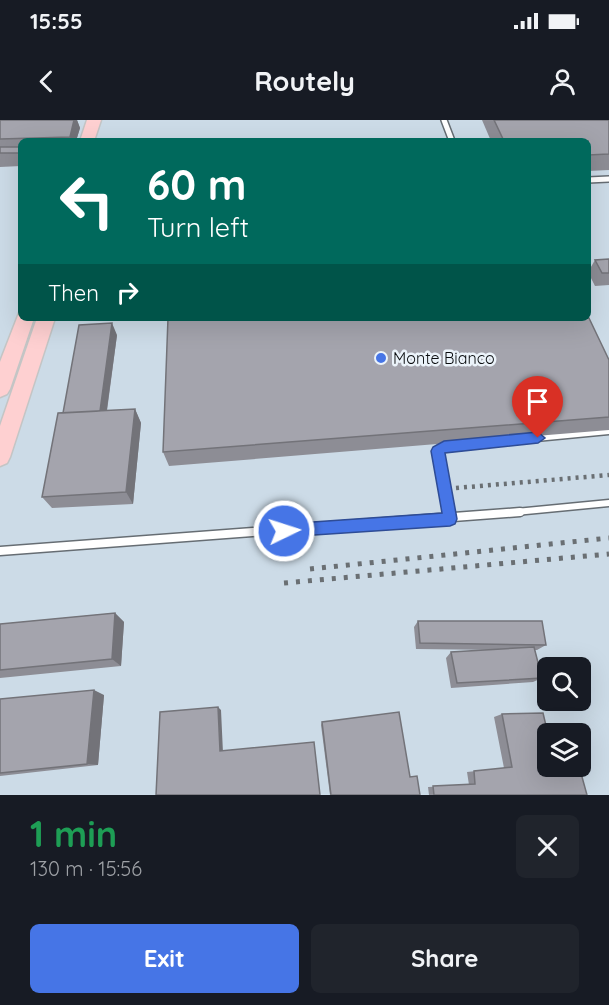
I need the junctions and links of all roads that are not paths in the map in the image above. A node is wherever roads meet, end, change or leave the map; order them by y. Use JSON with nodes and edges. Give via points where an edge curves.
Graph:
{"nodes":[{"id":1,"x":94,"y":120,"type":"edge"},
{"id":2,"x":107,"y":120,"type":"edge"},
{"id":3,"x":444,"y":120,"type":"edge"},
{"id":4,"x":88,"y":138,"type":"edge"},
{"id":5,"x":102,"y":138,"type":"edge"},
{"id":6,"x":451,"y":138,"type":"edge"},
{"id":7,"x":609,"y":179,"type":"edge"},
{"id":8,"x":591,"y":180,"type":"edge"},
{"id":9,"x":24,"y":321,"type":"edge"},
{"id":10,"x":45,"y":321,"type":"edge"},
{"id":11,"x":1,"y":383,"type":"edge"},
{"id":12,"x":609,"y":431,"type":"edge"},
{"id":13,"x":0,"y":457,"type":"edge"},
{"id":14,"x":609,"y":503,"type":"edge"},
{"id":15,"x":450,"y":519,"type":"junction"},
{"id":16,"x":0,"y":551,"type":"edge"}],
"edges":[{"from":1,"to":4,"type":"main road"},
{"from":2,"to":5,"type":"main road"},
{"from":3,"to":6,"type":"lane"},
{"from":7,"to":8,"type":"lane"},
{"from":9,"to":11,"type":"main road"},
{"from":10,"to":13,"type":"main road"},
{"from":12,"to":15,"type":"lane","via":[[444,447],[438,451],[438,458]]},
{"from":14,"to":15,"type":"lane"},
{"from":15,"to":16,"type":"lane"}]}
